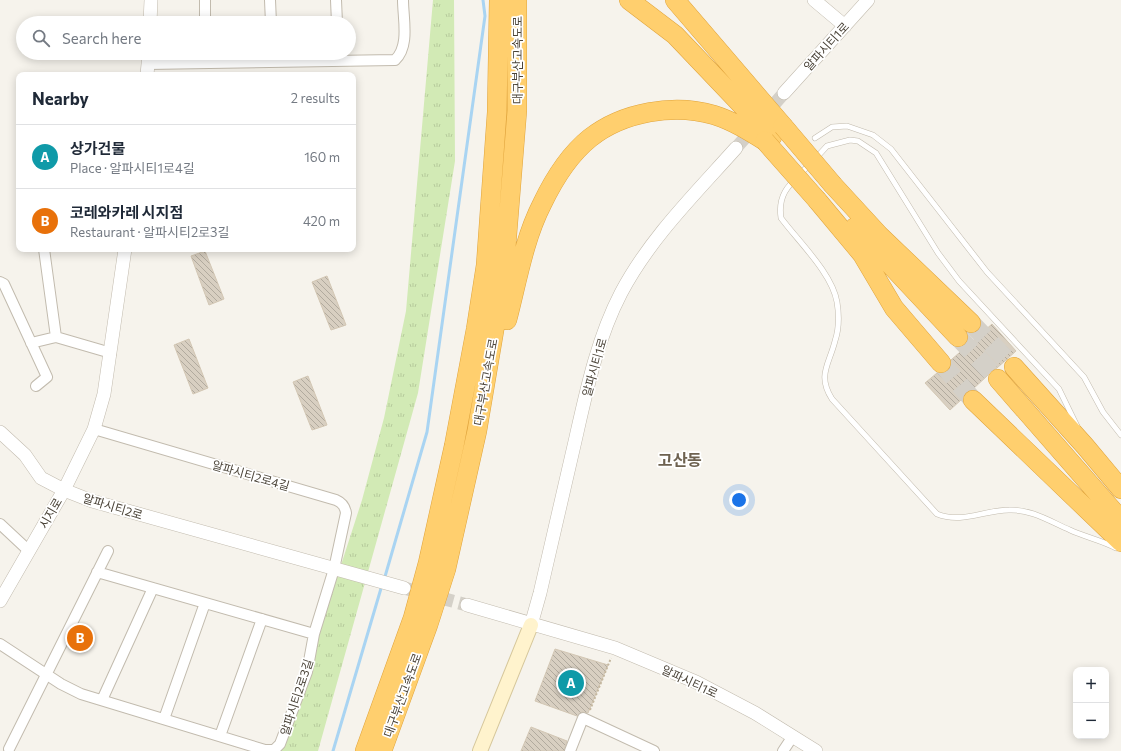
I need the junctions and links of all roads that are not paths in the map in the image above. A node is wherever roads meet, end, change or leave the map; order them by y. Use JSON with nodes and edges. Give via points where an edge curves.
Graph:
{"nodes":[{"id":1,"x":151,"y":0,"type":"edge"},
{"id":2,"x":205,"y":0,"type":"edge"},
{"id":3,"x":270,"y":0,"type":"edge"},
{"id":4,"x":336,"y":0,"type":"edge"},
{"id":5,"x":403,"y":0,"type":"edge"},
{"id":6,"x":499,"y":0,"type":"edge"},
{"id":7,"x":517,"y":0,"type":"edge"},
{"id":8,"x":629,"y":0,"type":"edge"},
{"id":9,"x":649,"y":0,"type":"edge"},
{"id":10,"x":675,"y":0,"type":"edge"},
{"id":11,"x":814,"y":0,"type":"edge"},
{"id":12,"x":868,"y":0,"type":"edge"},
{"id":13,"x":150,"y":16,"type":"edge"},
{"id":14,"x":205,"y":16,"type":"edge"},
{"id":15,"x":271,"y":16,"type":"edge"},
{"id":16,"x":337,"y":16,"type":"edge"},
{"id":17,"x":845,"y":26,"type":"junction"},
{"id":18,"x":356,"y":58,"type":"edge"},
{"id":19,"x":187,"y":60,"type":"edge"},
{"id":20,"x":148,"y":64,"type":"edge"},
{"id":21,"x":784,"y":93,"type":"tunnel mouth"},
{"id":22,"x":775,"y":134,"type":"junction"},
{"id":23,"x":815,"y":138,"type":"dead end"},
{"id":24,"x":736,"y":148,"type":"tunnel mouth"},
{"id":25,"x":825,"y":193,"type":"junction"},
{"id":26,"x":44,"y":252,"type":"edge"},
{"id":27,"x":124,"y":252,"type":"edge"},
{"id":28,"x":0,"y":282,"type":"edge"},
{"id":29,"x":972,"y":323,"type":"tunnel mouth"},
{"id":30,"x":56,"y":337,"type":"junction"},
{"id":31,"x":958,"y":337,"type":"tunnel mouth"},
{"id":32,"x":31,"y":343,"type":"junction"},
{"id":33,"x":111,"y":353,"type":"junction"},
{"id":34,"x":941,"y":363,"type":"tunnel mouth"},
{"id":35,"x":1014,"y":367,"type":"tunnel mouth"},
{"id":36,"x":998,"y":379,"type":"tunnel mouth"},
{"id":37,"x":36,"y":386,"type":"dead end"},
{"id":38,"x":973,"y":400,"type":"tunnel mouth"},
{"id":39,"x":94,"y":429,"type":"junction"},
{"id":40,"x":477,"y":431,"type":"junction"},
{"id":41,"x":0,"y":432,"type":"edge"},
{"id":42,"x":1121,"y":435,"type":"edge"},
{"id":43,"x":1085,"y":446,"type":"junction"},
{"id":44,"x":1121,"y":489,"type":"edge"},
{"id":45,"x":64,"y":490,"type":"junction"},
{"id":46,"x":1121,"y":520,"type":"edge"},
{"id":47,"x":0,"y":524,"type":"edge"},
{"id":48,"x":1121,"y":542,"type":"edge"},
{"id":49,"x":1121,"y":550,"type":"edge"},
{"id":50,"x":29,"y":551,"type":"junction"},
{"id":51,"x":108,"y":551,"type":"dead end"},
{"id":52,"x":334,"y":569,"type":"junction"},
{"id":53,"x":97,"y":572,"type":"junction"},
{"id":54,"x":153,"y":588,"type":"junction"},
{"id":55,"x":404,"y":588,"type":"tunnel mouth"},
{"id":56,"x":0,"y":602,"type":"edge"},
{"id":57,"x":205,"y":603,"type":"junction"},
{"id":58,"x":467,"y":605,"type":"tunnel mouth"},
{"id":59,"x":262,"y":619,"type":"junction"},
{"id":60,"x":531,"y":625,"type":"junction"},
{"id":61,"x":314,"y":634,"type":"junction"},
{"id":62,"x":0,"y":644,"type":"edge"},
{"id":63,"x":47,"y":674,"type":"junction"},
{"id":64,"x":102,"y":700,"type":"junction"},
{"id":65,"x":164,"y":719,"type":"junction"},
{"id":66,"x":220,"y":736,"type":"junction"},
{"id":67,"x":793,"y":736,"type":"junction"},
{"id":68,"x":7,"y":748,"type":"edge"},
{"id":69,"x":366,"y":751,"type":"edge"},
{"id":70,"x":382,"y":751,"type":"edge"},
{"id":71,"x":480,"y":751,"type":"edge"},
{"id":72,"x":570,"y":751,"type":"edge"},
{"id":73,"x":654,"y":751,"type":"edge"},
{"id":74,"x":783,"y":751,"type":"edge"},
{"id":75,"x":816,"y":751,"type":"edge"}],
"edges":[{"from":1,"to":13,"type":"street"},
{"from":2,"to":14,"type":"street"},
{"from":3,"to":15,"type":"street"},
{"from":4,"to":16,"type":"street"},
{"from":5,"to":18,"type":"street","via":[[404,46],[400,54],[395,60]]},
{"from":6,"to":69,"type":"highway","name":"대구부산고속도로","via":[[497,120],[486,265],[476,329],[428,563],[413,618]]},
{"from":7,"to":40,"type":"highway","name":"대구부산고속도로","via":[[517,111],[504,272]]},
{"from":8,"to":22,"type":"highway","via":[[675,35]]},
{"from":9,"to":22,"type":"highway","via":[[681,26]]},
{"from":10,"to":22,"type":"highway"},
{"from":11,"to":17,"type":"street"},
{"from":12,"to":17,"type":"street","name":"알파시티1로"},
{"from":17,"to":21,"type":"street","name":"알파시티1로"},
{"from":19,"to":20,"type":"street"},
{"from":22,"to":25,"type":"highway","bridge":true},
{"from":22,"to":40,"type":"highway","via":[[744,128],[715,116],[681,110],[651,112],[634,117],[602,130],[589,139],[560,174],[536,216]]},
{"from":23,"to":42,"type":"lane","via":[[832,127],[847,126],[873,135],[891,149],[987,272],[1084,377],[1103,412]]},
{"from":24,"to":60,"type":"street","name":"알파시티1로","via":[[659,235],[642,258],[606,325],[589,379]]},
{"from":25,"to":29,"type":"highway","via":[[879,235]]},
{"from":25,"to":31,"type":"highway"},
{"from":25,"to":34,"type":"highway","via":[[894,308]]},
{"from":26,"to":30,"type":"street"},
{"from":27,"to":33,"type":"street"},
{"from":28,"to":32,"type":"street","via":[[4,284]]},
{"from":30,"to":32,"type":"street"},
{"from":30,"to":33,"type":"street"},
{"from":32,"to":37,"type":"street","via":[[47,377]]},
{"from":33,"to":39,"type":"street","via":[[104,394]]},
{"from":35,"to":43,"type":"highway"},
{"from":36,"to":46,"type":"highway"},
{"from":38,"to":48,"type":"highway"},
{"from":39,"to":45,"type":"street"},
{"from":39,"to":52,"type":"street","name":"알파시티2로4길","via":[[342,503],[346,513]]},
{"from":40,"to":70,"type":"highway","name":"대구부산고속도로","via":[[446,569]]},
{"from":41,"to":45,"type":"street","name":"시지로","via":[[25,455],[40,478]]},
{"from":43,"to":44,"type":"highway"},
{"from":43,"to":49,"type":"lane","via":[[1059,389],[959,281],[938,254],[876,153],[858,141],[850,140],[827,146],[788,186],[780,198],[779,207],[781,218],[833,287],[838,323],[824,378],[825,388],[832,399],[937,514],[955,519],[1010,510],[1020,511],[1039,516]]},
{"from":45,"to":50,"type":"street","name":"시지로"},
{"from":45,"to":52,"type":"street","name":"알파시티2로","via":[[92,501]]},
{"from":47,"to":50,"type":"street"},
{"from":50,"to":56,"type":"street","name":"시지로"},
{"from":51,"to":53,"type":"street"},
{"from":52,"to":55,"type":"street","name":"알파시티2로"},
{"from":52,"to":61,"type":"street","name":"알파시티2로3길"},
{"from":53,"to":54,"type":"street"},
{"from":53,"to":63,"type":"street"},
{"from":54,"to":57,"type":"street"},
{"from":54,"to":64,"type":"street"},
{"from":57,"to":59,"type":"street"},
{"from":57,"to":65,"type":"street"},
{"from":58,"to":60,"type":"street"},
{"from":59,"to":61,"type":"street"},
{"from":59,"to":66,"type":"street"},
{"from":60,"to":67,"type":"street","name":"알파시티1로","via":[[615,648],[696,682]]},
{"from":60,"to":71,"type":"main road","name":"알파시티1로"},
{"from":61,"to":66,"type":"street","name":"알파시티2로3길","via":[[307,672],[280,744],[274,750],[265,750]]},
{"from":62,"to":63,"type":"street","name":"알파시티2로3길"},
{"from":63,"to":64,"type":"street","name":"알파시티2로3길","via":[[81,694]]},
{"from":63,"to":68,"type":"street"},
{"from":64,"to":65,"type":"street","name":"알파시티2로3길"},
{"from":65,"to":66,"type":"street","name":"알파시티2로3길"},
{"from":67,"to":74,"type":"street"},
{"from":67,"to":75,"type":"street","name":"알파시티1로"},
{"from":72,"to":73,"type":"street","via":[[583,718]]}]}
